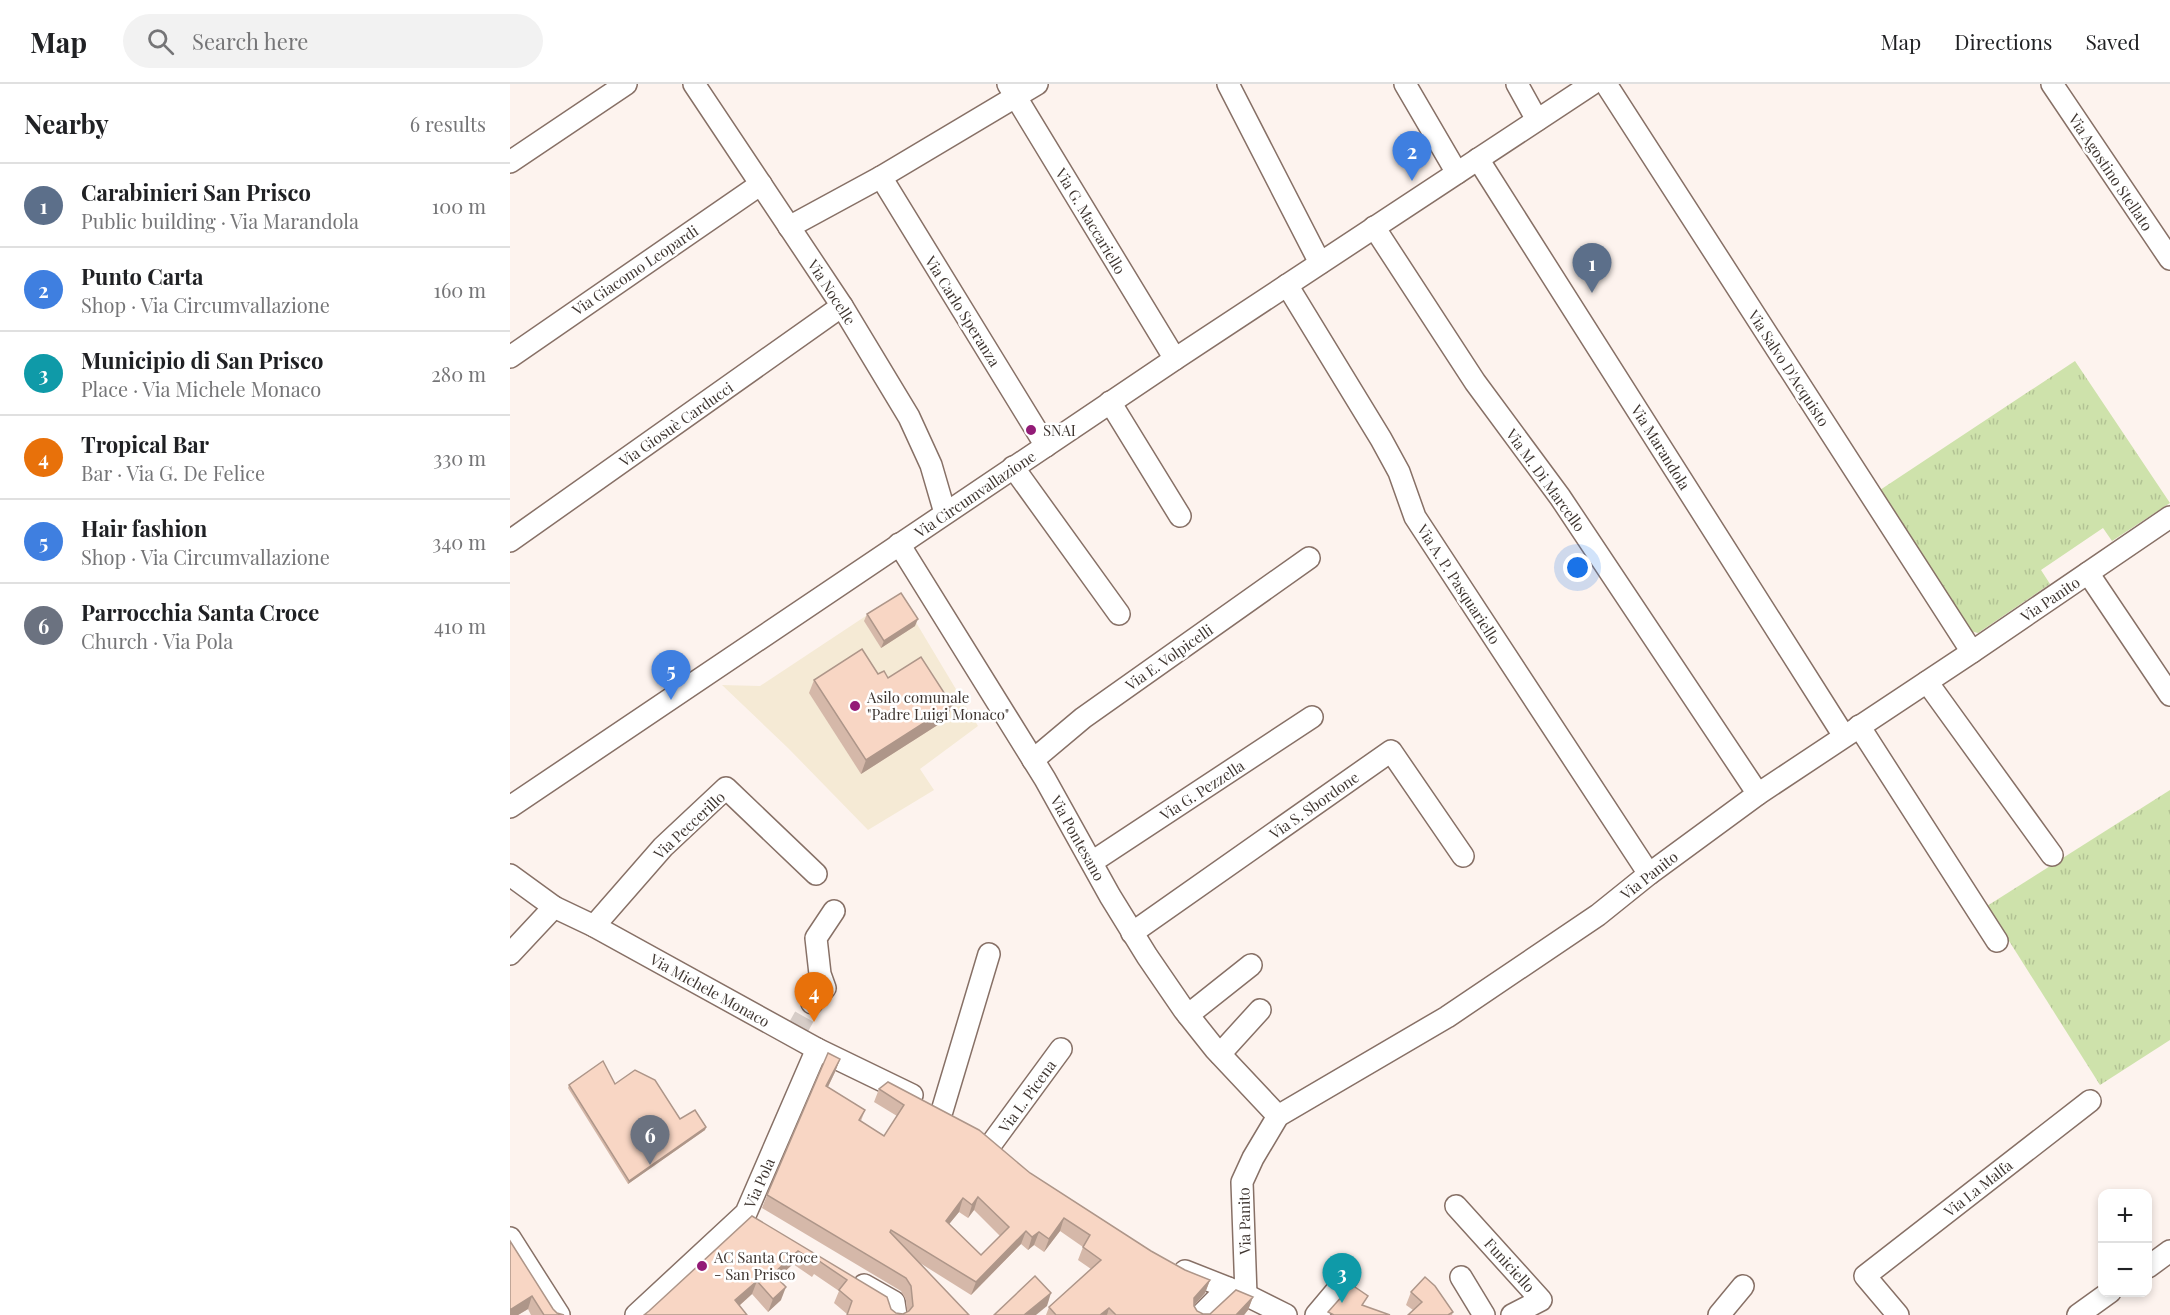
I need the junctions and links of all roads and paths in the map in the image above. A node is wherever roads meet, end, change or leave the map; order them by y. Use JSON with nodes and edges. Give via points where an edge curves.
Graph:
{"nodes":[{"id":1,"x":626,"y":84,"type":"edge"},
{"id":2,"x":694,"y":84,"type":"edge"},
{"id":3,"x":1037,"y":84,"type":"edge"},
{"id":4,"x":1228,"y":84,"type":"edge"},
{"id":5,"x":1405,"y":84,"type":"edge"},
{"id":6,"x":1516,"y":84,"type":"edge"},
{"id":7,"x":1592,"y":84,"type":"edge"},
{"id":8,"x":1606,"y":84,"type":"edge"},
{"id":9,"x":2052,"y":84,"type":"edge"},
{"id":10,"x":1012,"y":91,"type":"edge"},
{"id":11,"x":1537,"y":120,"type":"junction"},
{"id":12,"x":1478,"y":159,"type":"junction"},
{"id":13,"x":510,"y":162,"type":"edge"},
{"id":14,"x":1457,"y":173,"type":"junction"},
{"id":15,"x":880,"y":177,"type":"junction"},
{"id":16,"x":761,"y":184,"type":"junction"},
{"id":17,"x":789,"y":227,"type":"junction"},
{"id":18,"x":1374,"y":227,"type":"junction"},
{"id":19,"x":2170,"y":259,"type":"edge"},
{"id":20,"x":1320,"y":263,"type":"junction"},
{"id":21,"x":1287,"y":285,"type":"junction"},
{"id":22,"x":842,"y":306,"type":"junction"},
{"id":23,"x":510,"y":357,"type":"edge"},
{"id":24,"x":1175,"y":359,"type":"junction"},
{"id":25,"x":1110,"y":402,"type":"junction"},
{"id":26,"x":1046,"y":446,"type":"junction"},
{"id":27,"x":1013,"y":467,"type":"junction"},
{"id":28,"x":945,"y":513,"type":"junction"},
{"id":29,"x":1180,"y":516,"type":"dead end"},
{"id":30,"x":2170,"y":517,"type":"edge"},
{"id":31,"x":510,"y":541,"type":"edge"},
{"id":32,"x":899,"y":544,"type":"junction"},
{"id":33,"x":1309,"y":558,"type":"dead end"},
{"id":34,"x":2088,"y":573,"type":"junction"},
{"id":35,"x":1119,"y":614,"type":"dead end"},
{"id":36,"x":1972,"y":652,"type":"junction"},
{"id":37,"x":1927,"y":682,"type":"junction"},
{"id":38,"x":2170,"y":695,"type":"edge"},
{"id":39,"x":1312,"y":717,"type":"dead end"},
{"id":40,"x":1852,"y":731,"type":"junction"},
{"id":41,"x":1033,"y":760,"type":"junction"},
{"id":42,"x":1758,"y":794,"type":"junction"},
{"id":43,"x":510,"y":807,"type":"edge"},
{"id":44,"x":2052,"y":855,"type":"dead end"},
{"id":45,"x":1463,"y":856,"type":"dead end"},
{"id":46,"x":1092,"y":862,"type":"junction"},
{"id":47,"x":816,"y":874,"type":"dead end"},
{"id":48,"x":1649,"y":874,"type":"junction"},
{"id":49,"x":510,"y":875,"type":"edge"},
{"id":50,"x":554,"y":907,"type":"junction"},
{"id":51,"x":834,"y":911,"type":"dead end"},
{"id":52,"x":594,"y":926,"type":"junction"},
{"id":53,"x":1132,"y":933,"type":"junction"},
{"id":54,"x":1997,"y":941,"type":"dead end"},
{"id":55,"x":510,"y":954,"type":"edge"},
{"id":56,"x":989,"y":954,"type":"dead end"},
{"id":57,"x":1251,"y":965,"type":"dead end"},
{"id":58,"x":812,"y":1003,"type":"tunnel mouth"},
{"id":59,"x":1260,"y":1010,"type":"dead end"},
{"id":60,"x":1188,"y":1015,"type":"junction"},
{"id":61,"x":817,"y":1049,"type":"junction"},
{"id":62,"x":1061,"y":1049,"type":"dead end"},
{"id":63,"x":1220,"y":1054,"type":"junction"},
{"id":64,"x":2090,"y":1101,"type":"dead end"},
{"id":65,"x":942,"y":1112,"type":"junction"},
{"id":66,"x":1278,"y":1116,"type":"junction"},
{"id":67,"x":962,"y":1122,"type":"edge"},
{"id":68,"x":994,"y":1144,"type":"edge"},
{"id":69,"x":1456,"y":1206,"type":"dead end"},
{"id":70,"x":746,"y":1214,"type":"junction"},
{"id":71,"x":766,"y":1225,"type":"edge"},
{"id":72,"x":510,"y":1238,"type":"edge"},
{"id":73,"x":2170,"y":1251,"type":"edge"},
{"id":74,"x":1169,"y":1262,"type":"edge"},
{"id":75,"x":2152,"y":1264,"type":"edge"},
{"id":76,"x":844,"y":1273,"type":"edge"},
{"id":77,"x":1461,"y":1276,"type":"dead end"},
{"id":78,"x":1347,"y":1277,"type":"dead end"},
{"id":79,"x":1743,"y":1286,"type":"dead end"},
{"id":80,"x":1237,"y":1292,"type":"junction"},
{"id":81,"x":2104,"y":1297,"type":"edge"},
{"id":82,"x":559,"y":1315,"type":"edge"},
{"id":83,"x":636,"y":1315,"type":"edge"},
{"id":84,"x":896,"y":1315,"type":"edge"},
{"id":85,"x":1201,"y":1315,"type":"edge"},
{"id":86,"x":1286,"y":1315,"type":"edge"},
{"id":87,"x":1316,"y":1315,"type":"edge"},
{"id":88,"x":1484,"y":1315,"type":"edge"},
{"id":89,"x":1512,"y":1315,"type":"edge"},
{"id":90,"x":1719,"y":1315,"type":"edge"},
{"id":91,"x":1898,"y":1315,"type":"edge"},
{"id":92,"x":2078,"y":1315,"type":"edge"}],
"edges":[{"from":1,"to":13,"type":"street"},
{"from":2,"to":16,"type":"street","name":"Via Nocelle"},
{"from":3,"to":10,"type":"street"},
{"from":4,"to":20,"type":"street"},
{"from":5,"to":14,"type":"street"},
{"from":6,"to":11,"type":"street"},
{"from":7,"to":11,"type":"street","name":"Via Circumvallazione"},
{"from":8,"to":36,"type":"street","name":"Via Salvo D'Acquisto"},
{"from":9,"to":19,"type":"street","name":"Via Agostino Stellato"},
{"from":10,"to":15,"type":"street"},
{"from":10,"to":24,"type":"street","name":"Via G. Maccariello"},
{"from":11,"to":12,"type":"street","name":"Via Circumvallazione"},
{"from":12,"to":14,"type":"street","name":"Via Circumvallazione"},
{"from":12,"to":40,"type":"street","name":"Via Marandola"},
{"from":14,"to":18,"type":"street","name":"Via Circumvallazione"},
{"from":15,"to":17,"type":"street"},
{"from":15,"to":26,"type":"street","name":"Via Carlo Speranza"},
{"from":16,"to":17,"type":"street","name":"Via Nocelle"},
{"from":16,"to":23,"type":"street","name":"Via Giacomo Leopardi"},
{"from":17,"to":22,"type":"street","name":"Via Nocelle"},
{"from":18,"to":20,"type":"street","name":"Via Circumvallazione"},
{"from":18,"to":42,"type":"street","name":"Via M. Di Marcello","via":[[1475,382],[1567,507]]},
{"from":20,"to":21,"type":"street","name":"Via Circumvallazione"},
{"from":21,"to":24,"type":"street","name":"Via Circumvallazione"},
{"from":21,"to":48,"type":"street","name":"Via A. P. Pasquariello","via":[[1399,472],[1415,517]]},
{"from":22,"to":28,"type":"street","name":"Via Nocelle","via":[[909,417],[931,465]]},
{"from":22,"to":31,"type":"street","name":"Via Giosuè Carducci"},
{"from":24,"to":25,"type":"street","name":"Via Circumvallazione"},
{"from":25,"to":26,"type":"street","name":"Via Circumvallazione"},
{"from":25,"to":29,"type":"street"},
{"from":26,"to":27,"type":"street","name":"Via Circumvallazione"},
{"from":27,"to":28,"type":"street","name":"Via Circumvallazione"},
{"from":27,"to":35,"type":"street"},
{"from":28,"to":32,"type":"street","name":"Via Circumvallazione"},
{"from":30,"to":34,"type":"street","name":"Via Panito"},
{"from":32,"to":41,"type":"street","name":"Via Pontesano"},
{"from":32,"to":43,"type":"street","name":"Via Circumvallazione"},
{"from":33,"to":41,"type":"street","name":"Via E. Volpicelli","via":[[1083,718]]},
{"from":34,"to":36,"type":"street","name":"Via Panito"},
{"from":34,"to":38,"type":"street"},
{"from":36,"to":37,"type":"street","name":"Via Panito"},
{"from":37,"to":40,"type":"street","name":"Via Panito"},
{"from":37,"to":44,"type":"street"},
{"from":39,"to":46,"type":"street","name":"Via G. Pezzella"},
{"from":40,"to":42,"type":"street","name":"Via Panito"},
{"from":40,"to":54,"type":"street","name":"Via Marandola"},
{"from":41,"to":46,"type":"street","name":"Via Pontesano"},
{"from":42,"to":48,"type":"street","name":"Via Panito"},
{"from":45,"to":53,"type":"street","name":"Via S. Sbordone","via":[[1391,751]]},
{"from":46,"to":53,"type":"street","name":"Via Pontesano"},
{"from":47,"to":52,"type":"street","name":"Via Peccerillo","via":[[726,788],[663,847]]},
{"from":48,"to":66,"type":"street","name":"Via Panito","via":[[1598,915],[1447,1017]]},
{"from":49,"to":50,"type":"street","name":"Via Michele Monaco"},
{"from":50,"to":52,"type":"street","name":"Via Michele Monaco"},
{"from":50,"to":55,"type":"street"},
{"from":51,"to":58,"type":"street","via":[[816,938],[825,988]]},
{"from":52,"to":61,"type":"street","name":"Via Michele Monaco"},
{"from":53,"to":60,"type":"street","name":"Via Pontesano"},
{"from":56,"to":65,"type":"street"},
{"from":57,"to":60,"type":"street"},
{"from":59,"to":63,"type":"street"},
{"from":60,"to":63,"type":"street","name":"Via Pontesano"},
{"from":61,"to":65,"type":"street","name":"Via Michele Monaco"},
{"from":61,"to":70,"type":"street","name":"Via Pola"},
{"from":62,"to":68,"type":"street","name":"Via L. Picena"},
{"from":63,"to":66,"type":"street","name":"Via Pontesano"},
{"from":64,"to":91,"type":"street","name":"Via La Malfa","via":[[1865,1276]]},
{"from":65,"to":67,"type":"street","name":"Via Michele Monaco"},
{"from":66,"to":80,"type":"street","name":"Via Panito","via":[[1242,1182]]},
{"from":69,"to":89,"type":"street","name":"Funiciello","via":[[1541,1300]]},
{"from":70,"to":71,"type":"street"},
{"from":70,"to":83,"type":"street","name":"Via Pola"},
{"from":72,"to":82,"type":"street"},
{"from":73,"to":75,"type":"street"},
{"from":74,"to":80,"type":"street"},
{"from":76,"to":84,"type":"street","via":[[894,1302]]},
{"from":77,"to":88,"type":"street"},
{"from":78,"to":87,"type":"street"},
{"from":79,"to":90,"type":"street"},
{"from":80,"to":85,"type":"street"},
{"from":80,"to":86,"type":"street"},
{"from":81,"to":92,"type":"street"}]}
